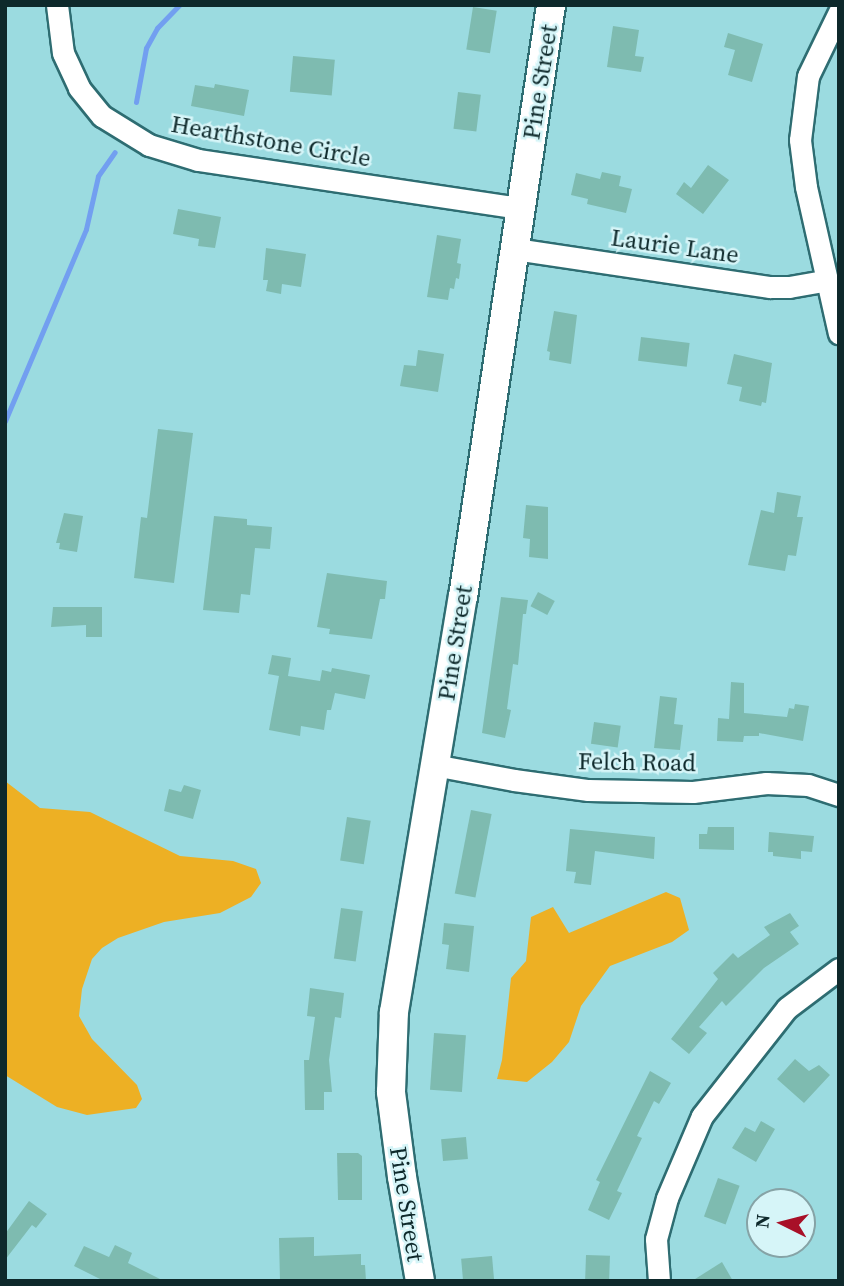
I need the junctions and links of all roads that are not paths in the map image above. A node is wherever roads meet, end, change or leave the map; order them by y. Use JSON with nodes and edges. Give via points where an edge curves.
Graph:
{"nodes":[{"id":1,"x":57,"y":5,"type":"edge"},
{"id":2,"x":551,"y":5,"type":"edge"},
{"id":3,"x":839,"y":12,"type":"edge"},
{"id":4,"x":521,"y":208,"type":"junction"},
{"id":5,"x":515,"y":249,"type":"junction"},
{"id":6,"x":827,"y":280,"type":"junction"},
{"id":7,"x":839,"y":333,"type":"edge"},
{"id":8,"x":434,"y":765,"type":"junction"},
{"id":9,"x":839,"y":796,"type":"edge"},
{"id":10,"x":839,"y":969,"type":"edge"},
{"id":11,"x":420,"y":1281,"type":"edge"},
{"id":12,"x":659,"y":1281,"type":"edge"}],
"edges":[{"from":1,"to":4,"type":"street","name":"Hearthstone Circle","via":[[63,53],[79,88],[102,116],[149,145],[198,160]]},
{"from":2,"to":4,"type":"main road","name":"Pine Street"},
{"from":3,"to":6,"type":"street","via":[[808,76],[800,130],[806,187]]},
{"from":4,"to":5,"type":"main road","name":"Pine Street"},
{"from":5,"to":6,"type":"street","name":"Laurie Lane","via":[[770,287]]},
{"from":5,"to":8,"type":"main road","name":"Pine Street"},
{"from":6,"to":7,"type":"street"},
{"from":8,"to":9,"type":"street","name":"Felch Road","via":[[588,790],[693,792],[766,783],[808,785]]},
{"from":8,"to":11,"type":"main road","name":"Pine Street","via":[[401,955],[391,1092]]},
{"from":10,"to":12,"type":"street","via":[[787,1008],[702,1116],[667,1198],[656,1239]]}]}
